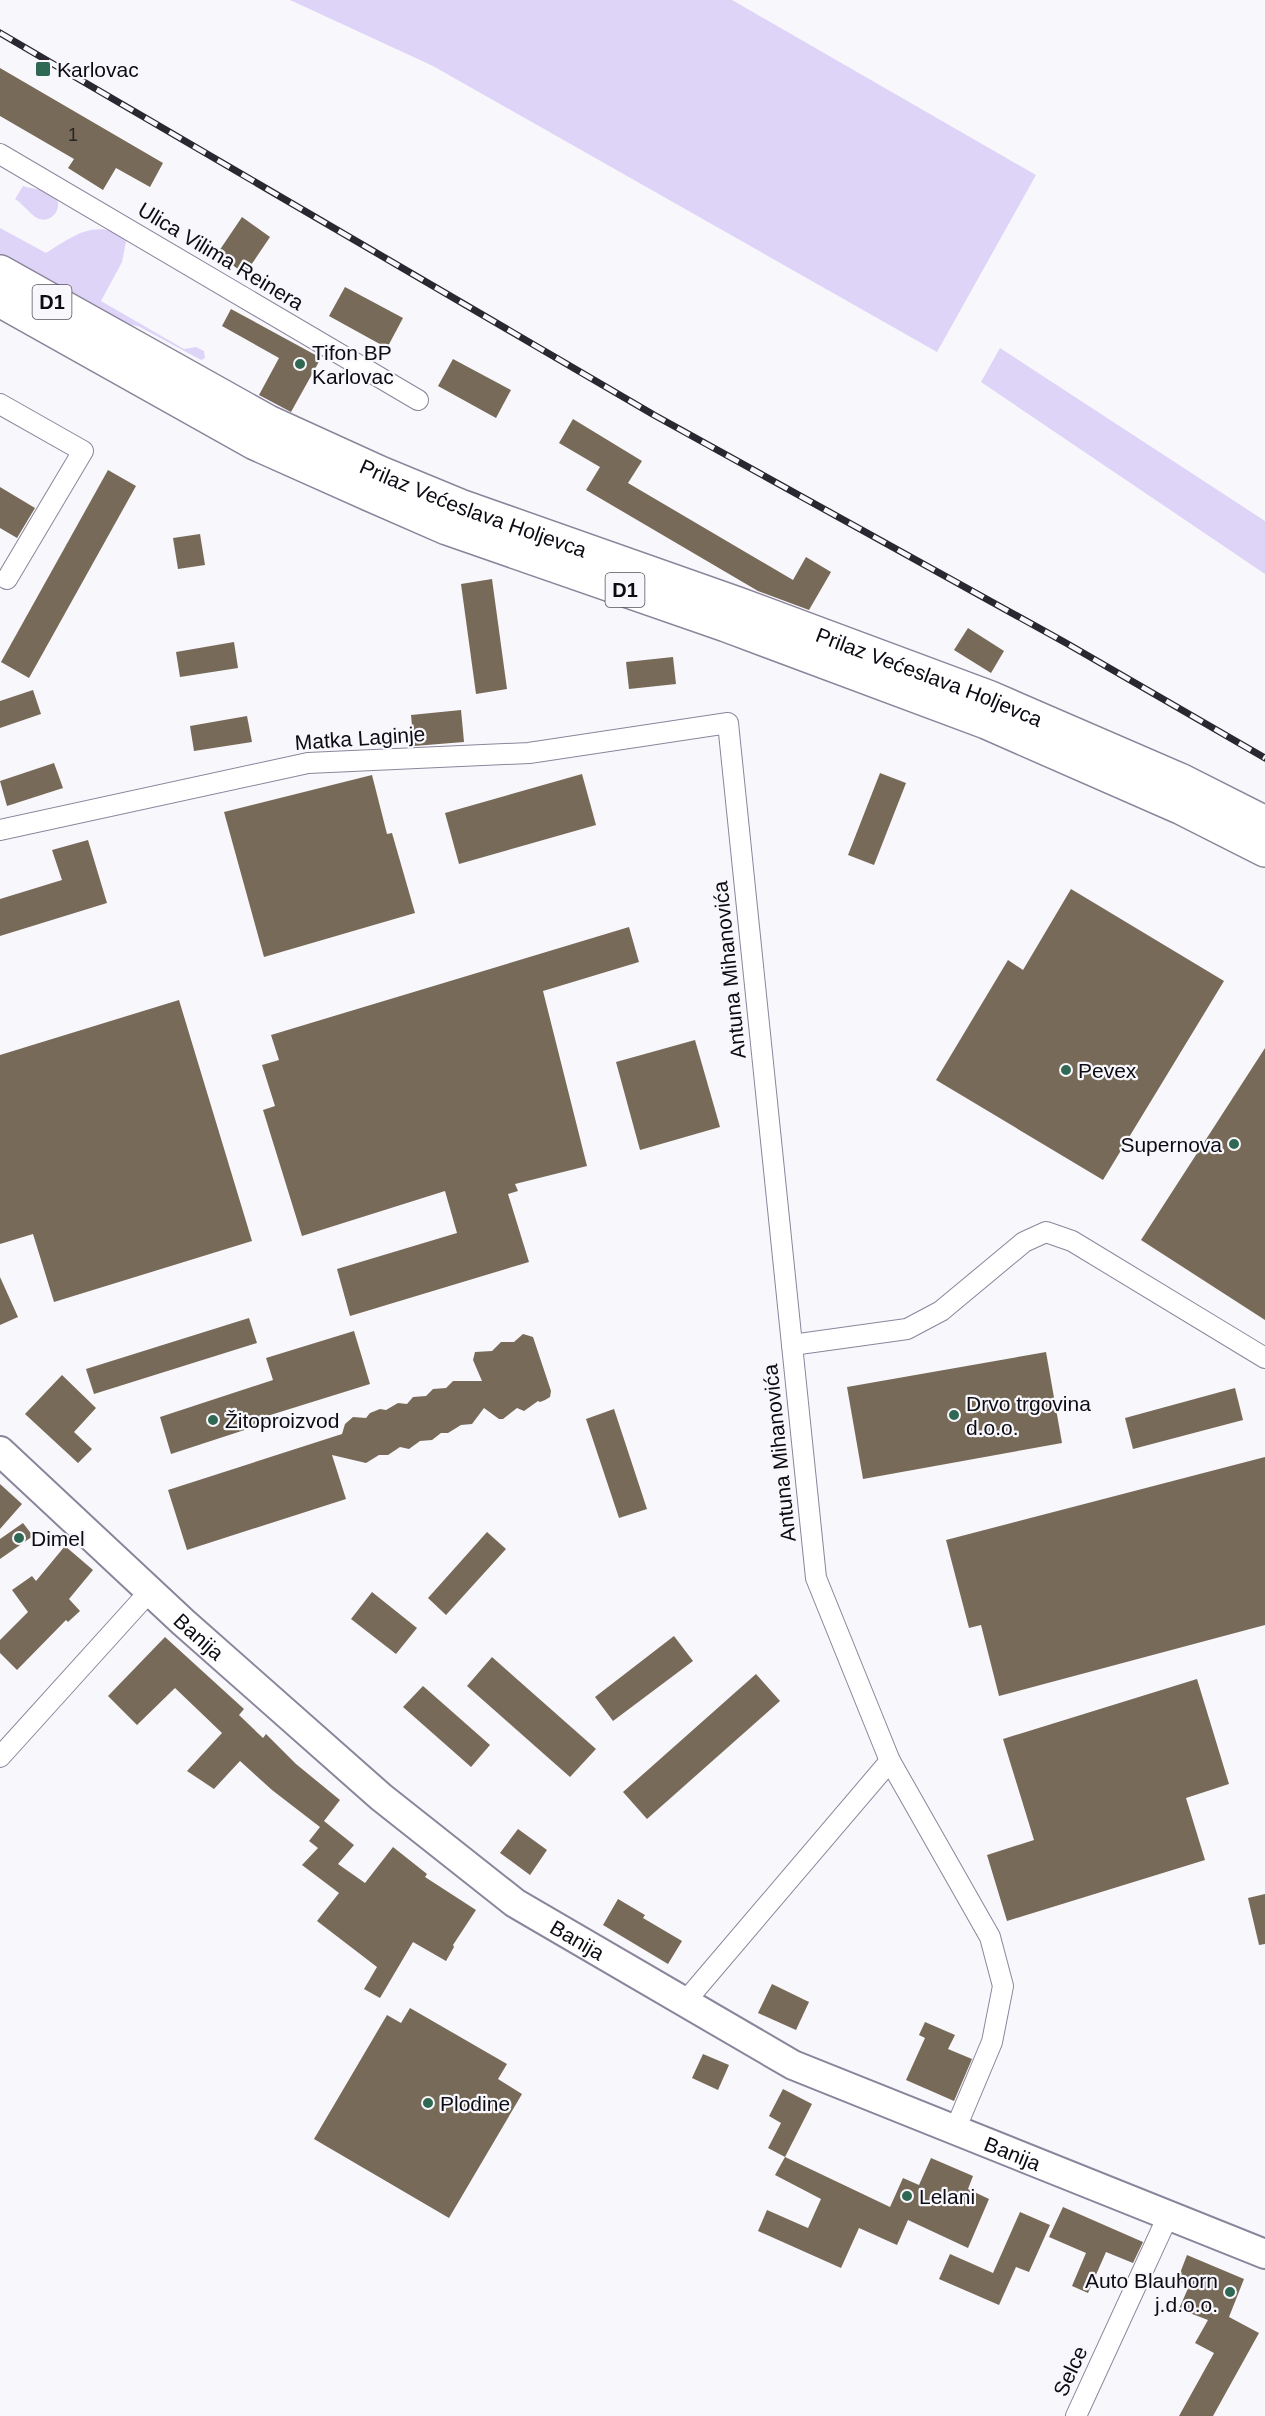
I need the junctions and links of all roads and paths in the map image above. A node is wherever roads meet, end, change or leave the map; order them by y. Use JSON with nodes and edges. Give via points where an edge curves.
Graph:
{"nodes":[{"id":1,"x":0,"y":154,"type":"edge"},
{"id":2,"x":0,"y":272,"type":"edge"},
{"id":3,"x":0,"y":300,"type":"edge"},
{"id":4,"x":417,"y":400,"type":"dead end"},
{"id":5,"x":0,"y":404,"type":"edge"},
{"id":6,"x":2,"y":582,"type":"edge"},
{"id":7,"x":728,"y":723,"type":"joint"},
{"id":8,"x":1265,"y":823,"type":"edge"},
{"id":9,"x":0,"y":830,"type":"edge"},
{"id":10,"x":1265,"y":850,"type":"edge"},
{"id":11,"x":792,"y":1345,"type":"junction"},
{"id":12,"x":1265,"y":1358,"type":"edge"},
{"id":13,"x":0,"y":1450,"type":"edge"},
{"id":14,"x":150,"y":1592,"type":"junction"},
{"id":15,"x":0,"y":1757,"type":"edge"},
{"id":16,"x":890,"y":1761,"type":"junction"},
{"id":17,"x":684,"y":2003,"type":"junction"},
{"id":18,"x":955,"y":2130,"type":"junction"},
{"id":19,"x":1168,"y":2216,"type":"junction"},
{"id":20,"x":1265,"y":2254,"type":"edge"},
{"id":21,"x":1076,"y":2416,"type":"edge"}],
"edges":[{"from":1,"to":4,"type":"street","name":"Ulica Vilima Reinera"},
{"from":2,"to":8,"type":"highway","name":"Prilaz Većeslava Holjevca","number":"D1","via":[[268,422],[380,473],[988,697],[1182,781]]},
{"from":3,"to":10,"type":"highway","name":"Prilaz Većeslava Holjevca","number":"D1","via":[[255,443],[379,499],[447,528],[726,625],[986,722],[1182,808]]},
{"from":5,"to":6,"type":"street","via":[[83,451]]},
{"from":7,"to":9,"type":"street","name":"Matka Laginje","via":[[529,753],[308,763]]},
{"from":7,"to":11,"type":"street","name":"Antuna Mihanovića"},
{"from":11,"to":12,"type":"street","via":[[907,1329],[942,1311],[1024,1242],[1046,1232],[1072,1241]]},
{"from":11,"to":16,"type":"street","name":"Antuna Mihanovića","via":[[816,1578]]},
{"from":13,"to":14,"type":"main road","name":"Banija"},
{"from":14,"to":15,"type":"street"},
{"from":14,"to":17,"type":"main road","name":"Banija","via":[[381,1797],[515,1903]]},
{"from":16,"to":17,"type":"street"},
{"from":16,"to":18,"type":"street","name":"Antuna Mihanovića","via":[[990,1937],[1003,1986],[992,2042]]},
{"from":17,"to":18,"type":"main road","name":"Banija","via":[[794,2065]]},
{"from":18,"to":19,"type":"main road","name":"Banija"},
{"from":19,"to":20,"type":"main road","name":"Banija"},
{"from":19,"to":21,"type":"street","name":"Selce"}]}
